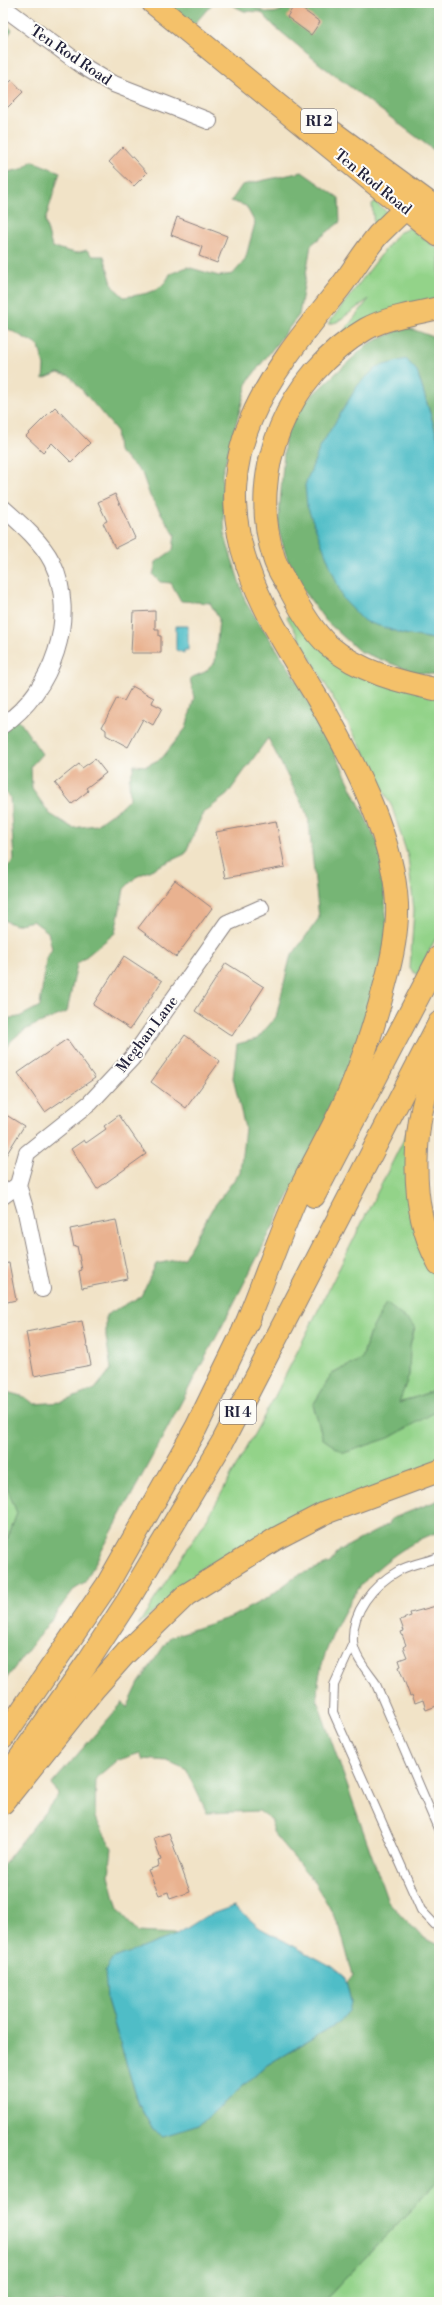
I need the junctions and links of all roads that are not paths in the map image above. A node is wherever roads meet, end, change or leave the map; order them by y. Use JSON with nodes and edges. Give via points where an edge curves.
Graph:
{"nodes":[{"id":1,"x":153,"y":3,"type":"edge"},
{"id":2,"x":3,"y":7,"type":"edge"},
{"id":3,"x":195,"y":38,"type":"junction"},
{"id":4,"x":209,"y":121,"type":"dead end"},
{"id":5,"x":405,"y":209,"type":"junction"},
{"id":6,"x":439,"y":210,"type":"edge"},
{"id":7,"x":439,"y":220,"type":"edge"},
{"id":8,"x":439,"y":236,"type":"edge"},
{"id":9,"x":439,"y":308,"type":"edge"},
{"id":10,"x":3,"y":508,"type":"edge"},
{"id":11,"x":439,"y":690,"type":"edge"},
{"id":12,"x":3,"y":725,"type":"edge"},
{"id":13,"x":261,"y":908,"type":"dead end"},
{"id":14,"x":439,"y":957,"type":"edge"},
{"id":15,"x":439,"y":1023,"type":"edge"},
{"id":16,"x":439,"y":1059,"type":"edge"},
{"id":17,"x":18,"y":1185,"type":"junction"},
{"id":18,"x":3,"y":1196,"type":"edge"},
{"id":19,"x":439,"y":1264,"type":"edge"},
{"id":20,"x":42,"y":1289,"type":"dead end"},
{"id":21,"x":244,"y":1330,"type":"junction"},
{"id":22,"x":439,"y":1471,"type":"edge"},
{"id":23,"x":439,"y":1557,"type":"edge"},
{"id":24,"x":353,"y":1643,"type":"junction"},
{"id":25,"x":3,"y":1738,"type":"edge"},
{"id":26,"x":3,"y":1782,"type":"edge"},
{"id":27,"x":3,"y":1803,"type":"edge"},
{"id":28,"x":439,"y":1831,"type":"edge"},
{"id":29,"x":439,"y":1929,"type":"edge"}],
"edges":[{"from":1,"to":3,"type":"main road","name":"Ten Rod Road","number":"RI 2"},
{"from":2,"to":4,"type":"street","name":"Ten Rod Road","via":[[83,66],[111,83]]},
{"from":3,"to":5,"type":"main road","name":"Ten Rod Road","number":"RI 2"},
{"from":3,"to":6,"type":"main road","name":"Ten Rod Road","number":"RI 2","via":[[348,141]]},
{"from":5,"to":7,"type":"main road"},
{"from":5,"to":8,"type":"main road","name":"Ten Rod Road","number":"RI 2"},
{"from":5,"to":21,"type":"main road","via":[[378,236],[310,322],[264,390],[246,430],[236,472],[236,516],[247,566],[269,616],[345,747],[376,816],[394,881],[397,906],[389,972],[372,1031],[350,1090],[302,1186]]},
{"from":9,"to":11,"type":"main road","via":[[367,328],[332,354],[305,381],[279,426],[268,464],[264,508],[274,558],[302,613],[328,644],[359,666],[390,679]]},
{"from":10,"to":12,"type":"street","via":[[45,551],[52,562],[59,580],[62,622],[55,655],[48,672],[20,712]]},
{"from":13,"to":17,"type":"street","name":"Meghan Lane","via":[[227,924],[132,1058],[90,1103],[27,1153]]},
{"from":14,"to":21,"type":"main road","number":"RI 4"},
{"from":15,"to":26,"type":"main road","number":"RI 4","via":[[222,1443],[130,1597]]},
{"from":16,"to":19,"type":"main road","via":[[427,1092],[417,1145],[417,1179],[424,1222]]},
{"from":17,"to":18,"type":"street"},
{"from":17,"to":20,"type":"street"},
{"from":21,"to":25,"type":"main road","number":"RI 4","via":[[196,1428],[107,1585]]},
{"from":22,"to":27,"type":"main road","via":[[325,1513],[276,1538],[186,1595],[126,1653],[94,1689]]},
{"from":23,"to":24,"type":"lane","via":[[399,1570],[370,1593],[356,1619]]},
{"from":24,"to":28,"type":"lane","via":[[360,1660],[375,1682]]},
{"from":24,"to":29,"type":"lane","via":[[334,1685],[333,1712],[421,1910]]}]}
